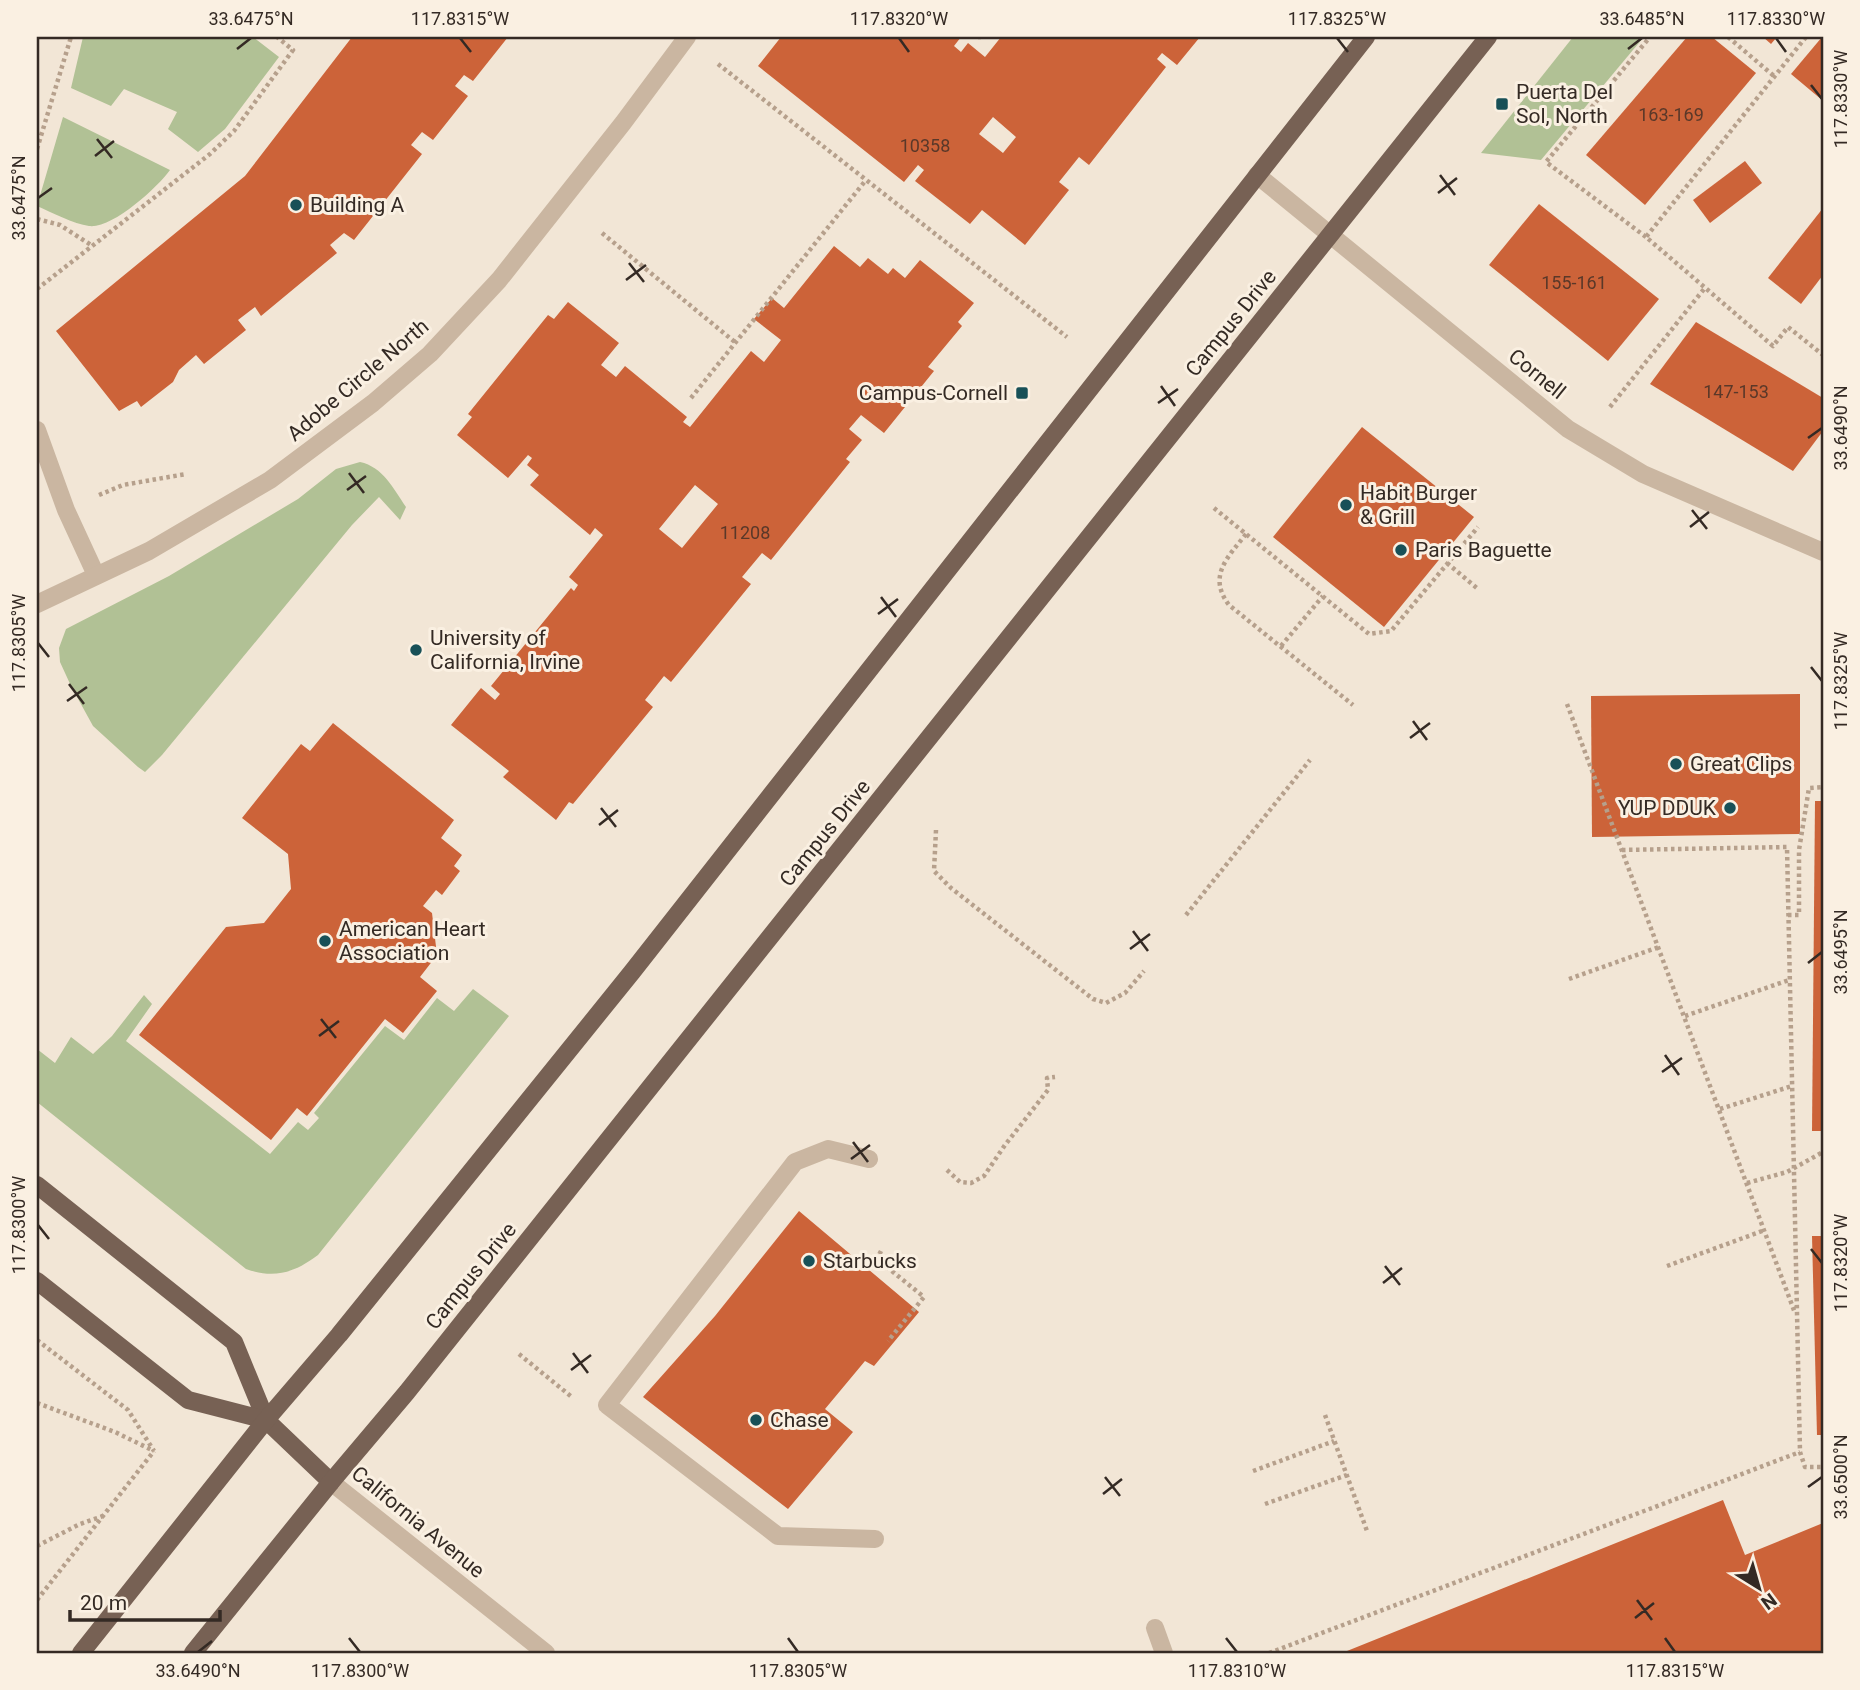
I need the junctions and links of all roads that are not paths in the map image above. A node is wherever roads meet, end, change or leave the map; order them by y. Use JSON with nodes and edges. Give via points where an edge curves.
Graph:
{"nodes":[{"id":1,"x":687,"y":37,"type":"edge"},
{"id":2,"x":1366,"y":37,"type":"edge"},
{"id":3,"x":1488,"y":37,"type":"edge"},
{"id":4,"x":1257,"y":175,"type":"junction"},
{"id":5,"x":1332,"y":235,"type":"junction"},
{"id":6,"x":37,"y":430,"type":"edge"},
{"id":7,"x":1823,"y":552,"type":"edge"},
{"id":8,"x":96,"y":575,"type":"junction"},
{"id":9,"x":37,"y":604,"type":"edge"},
{"id":10,"x":869,"y":1159,"type":"dead end"},
{"id":11,"x":37,"y":1185,"type":"edge"},
{"id":12,"x":37,"y":1281,"type":"edge"},
{"id":13,"x":266,"y":1420,"type":"junction"},
{"id":14,"x":331,"y":1482,"type":"junction"},
{"id":15,"x":875,"y":1539,"type":"dead end"},
{"id":16,"x":1155,"y":1628,"type":"dead end"},
{"id":17,"x":81,"y":1653,"type":"edge"},
{"id":18,"x":194,"y":1653,"type":"edge"},
{"id":19,"x":546,"y":1653,"type":"edge"},
{"id":20,"x":1164,"y":1653,"type":"edge"}],
"edges":[{"from":1,"to":8,"type":"street","name":"Adobe Circle North","via":[[499,280],[430,354],[270,480],[149,551]]},
{"from":2,"to":4,"type":"main road"},
{"from":3,"to":5,"type":"main road","name":"Campus Drive"},
{"from":4,"to":5,"type":"street","name":"Cornell"},
{"from":4,"to":13,"type":"main road","via":[[632,972]]},
{"from":5,"to":7,"type":"street","name":"Cornell","via":[[1568,429],[1643,474]]},
{"from":5,"to":14,"type":"main road","name":"Campus Drive"},
{"from":6,"to":8,"type":"street"},
{"from":8,"to":9,"type":"street","name":"Adobe Circle North"},
{"from":10,"to":15,"type":"street","via":[[828,1149],[795,1162],[607,1405],[778,1536]]},
{"from":11,"to":13,"type":"main road","name":"California Avenue","via":[[234,1342]]},
{"from":12,"to":13,"type":"main road","name":"California Avenue","via":[[188,1399]]},
{"from":13,"to":14,"type":"main road","name":"California Avenue"},
{"from":13,"to":17,"type":"main road"},
{"from":14,"to":18,"type":"main road","name":"Campus Drive"},
{"from":14,"to":19,"type":"street","name":"California Avenue"},
{"from":16,"to":20,"type":"street"}]}
